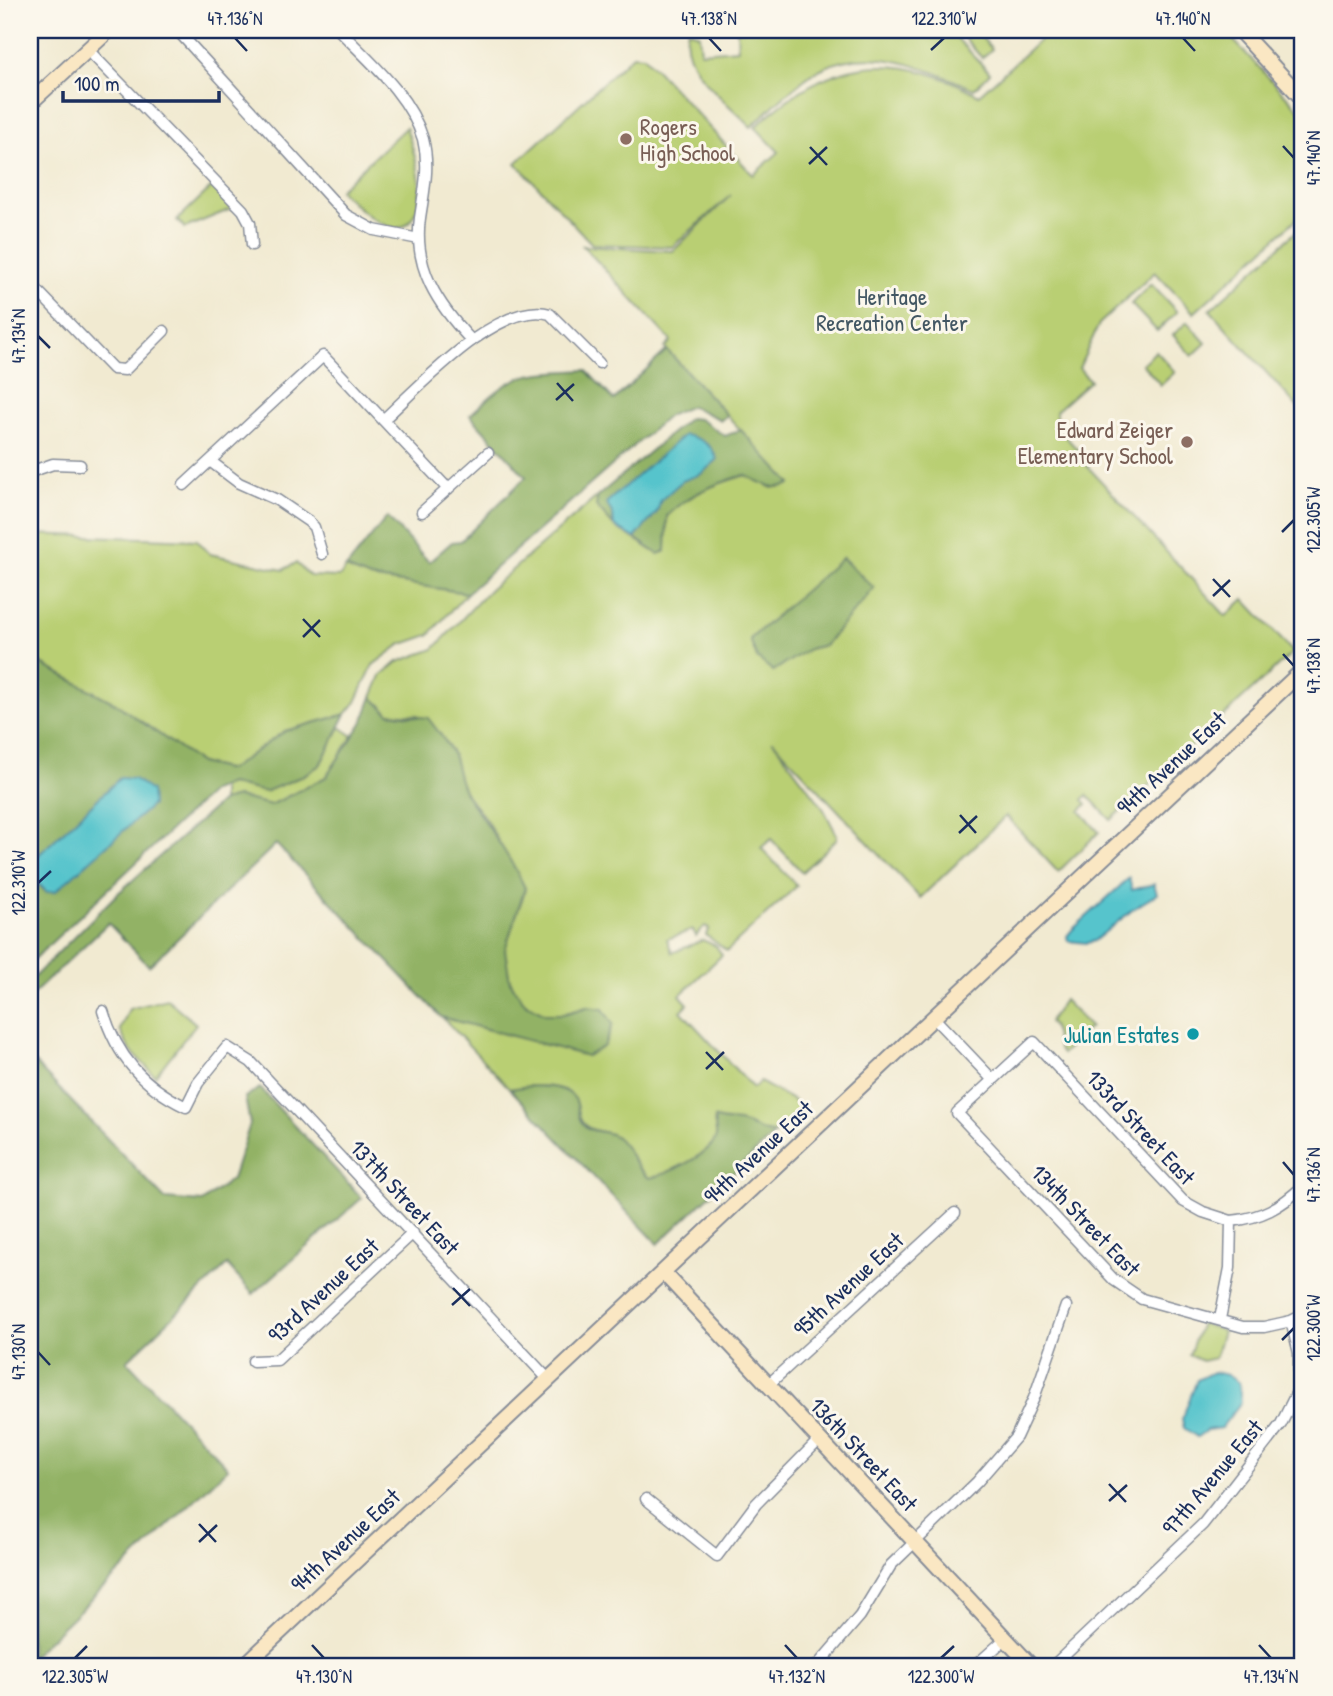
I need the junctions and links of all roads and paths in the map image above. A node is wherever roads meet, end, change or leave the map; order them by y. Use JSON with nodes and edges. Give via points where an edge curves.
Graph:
{"nodes":[{"id":1,"x":109,"y":30,"type":"edge"},
{"id":2,"x":177,"y":30,"type":"edge"},
{"id":3,"x":339,"y":30,"type":"edge"},
{"id":4,"x":1239,"y":30,"type":"edge"},
{"id":5,"x":88,"y":50,"type":"junction"},
{"id":6,"x":1303,"y":99,"type":"edge"},
{"id":7,"x":30,"y":103,"type":"edge"},
{"id":8,"x":419,"y":239,"type":"junction"},
{"id":9,"x":252,"y":245,"type":"dead end"},
{"id":10,"x":30,"y":283,"type":"edge"},
{"id":11,"x":164,"y":331,"type":"dead end"},
{"id":12,"x":471,"y":340,"type":"junction"},
{"id":13,"x":599,"y":363,"type":"dead end"},
{"id":14,"x":383,"y":420,"type":"junction"},
{"id":15,"x":488,"y":453,"type":"dead end"},
{"id":16,"x":210,"y":461,"type":"junction"},
{"id":17,"x":80,"y":465,"type":"dead end"},
{"id":18,"x":30,"y":472,"type":"edge"},
{"id":19,"x":184,"y":485,"type":"dead end"},
{"id":20,"x":448,"y":489,"type":"junction"},
{"id":21,"x":422,"y":512,"type":"dead end"},
{"id":22,"x":322,"y":554,"type":"dead end"},
{"id":23,"x":1303,"y":670,"type":"edge"},
{"id":24,"x":103,"y":1011,"type":"dead end"},
{"id":25,"x":934,"y":1018,"type":"junction"},
{"id":26,"x":993,"y":1080,"type":"junction"},
{"id":27,"x":1303,"y":1186,"type":"edge"},
{"id":28,"x":955,"y":1213,"type":"dead end"},
{"id":29,"x":1231,"y":1221,"type":"junction"},
{"id":30,"x":413,"y":1233,"type":"junction"},
{"id":31,"x":663,"y":1272,"type":"junction"},
{"id":32,"x":1066,"y":1306,"type":"dead end"},
{"id":33,"x":1303,"y":1315,"type":"edge"},
{"id":34,"x":1220,"y":1319,"type":"junction"},
{"id":35,"x":1292,"y":1321,"type":"junction"},
{"id":36,"x":253,"y":1361,"type":"dead end"},
{"id":37,"x":549,"y":1380,"type":"junction"},
{"id":38,"x":769,"y":1384,"type":"junction"},
{"id":39,"x":820,"y":1439,"type":"junction"},
{"id":40,"x":646,"y":1499,"type":"dead end"},
{"id":41,"x":915,"y":1542,"type":"junction"},
{"id":42,"x":1005,"y":1639,"type":"junction"},
{"id":43,"x":1303,"y":1656,"type":"edge"},
{"id":44,"x":251,"y":1664,"type":"edge"},
{"id":45,"x":817,"y":1666,"type":"edge"},
{"id":46,"x":975,"y":1666,"type":"edge"},
{"id":47,"x":1031,"y":1666,"type":"edge"},
{"id":48,"x":1053,"y":1666,"type":"edge"},
{"id":49,"x":1292,"y":1666,"type":"edge"}],
"edges":[{"from":1,"to":5,"type":"main road"},
{"from":2,"to":8,"type":"street","via":[[346,215],[374,230]]},
{"from":3,"to":8,"type":"street","via":[[405,102],[422,138],[427,176]]},
{"from":4,"to":6,"type":"main road"},
{"from":5,"to":7,"type":"main road"},
{"from":5,"to":9,"type":"street","via":[[243,210],[250,223]]},
{"from":8,"to":12,"type":"street","via":[[424,271],[436,300]]},
{"from":10,"to":11,"type":"street","via":[[109,365],[125,370]]},
{"from":12,"to":13,"type":"street","via":[[524,312],[540,311],[558,320]]},
{"from":12,"to":14,"type":"street"},
{"from":14,"to":16,"type":"street","via":[[323,356]]},
{"from":14,"to":20,"type":"street"},
{"from":15,"to":20,"type":"street"},
{"from":16,"to":19,"type":"street"},
{"from":16,"to":22,"type":"street","via":[[239,484],[277,500],[307,520],[314,527]]},
{"from":17,"to":18,"type":"street","via":[[53,464]]},
{"from":20,"to":21,"type":"street"},
{"from":23,"to":25,"type":"main road","name":"94th Avenue East"},
{"from":24,"to":30,"type":"street","name":"137th Street East","via":[[116,1046],[136,1074],[186,1107],[198,1083],[227,1047],[251,1062]]},
{"from":25,"to":26,"type":"street"},
{"from":25,"to":31,"type":"main road","name":"94th Avenue East"},
{"from":26,"to":29,"type":"street","name":"133rd Street East","via":[[1034,1042],[1182,1200]]},
{"from":26,"to":34,"type":"street","name":"134th Street East","via":[[957,1113],[1114,1280],[1131,1294]]},
{"from":27,"to":29,"type":"street","via":[[1267,1213]]},
{"from":28,"to":38,"type":"street","name":"95th Avenue East"},
{"from":29,"to":34,"type":"street","via":[[1230,1268]]},
{"from":30,"to":36,"type":"street","name":"93rd Avenue East","via":[[277,1360]]},
{"from":30,"to":37,"type":"street","name":"137th Street East"},
{"from":31,"to":37,"type":"main road","name":"94th Avenue East"},
{"from":31,"to":38,"type":"main road","name":"136th Street East"},
{"from":32,"to":41,"type":"street","via":[[1016,1437]]},
{"from":33,"to":35,"type":"street"},
{"from":34,"to":35,"type":"street","name":"134th Street East","via":[[1253,1328]]},
{"from":35,"to":48,"type":"street","name":"97th Avenue East","via":[[1299,1353],[1299,1388],[1281,1424],[1203,1524]]},
{"from":37,"to":44,"type":"main road","name":"94th Avenue East"},
{"from":38,"to":39,"type":"main road","name":"136th Street East"},
{"from":39,"to":40,"type":"street","via":[[756,1504],[716,1556]]},
{"from":39,"to":41,"type":"main road","name":"136th Street East"},
{"from":41,"to":42,"type":"main road","name":"136th Street East"},
{"from":41,"to":45,"type":"street","via":[[891,1565],[860,1616]]},
{"from":42,"to":46,"type":"street"},
{"from":42,"to":47,"type":"main road","name":"136th Street East"},
{"from":43,"to":49,"type":"street"}]}
